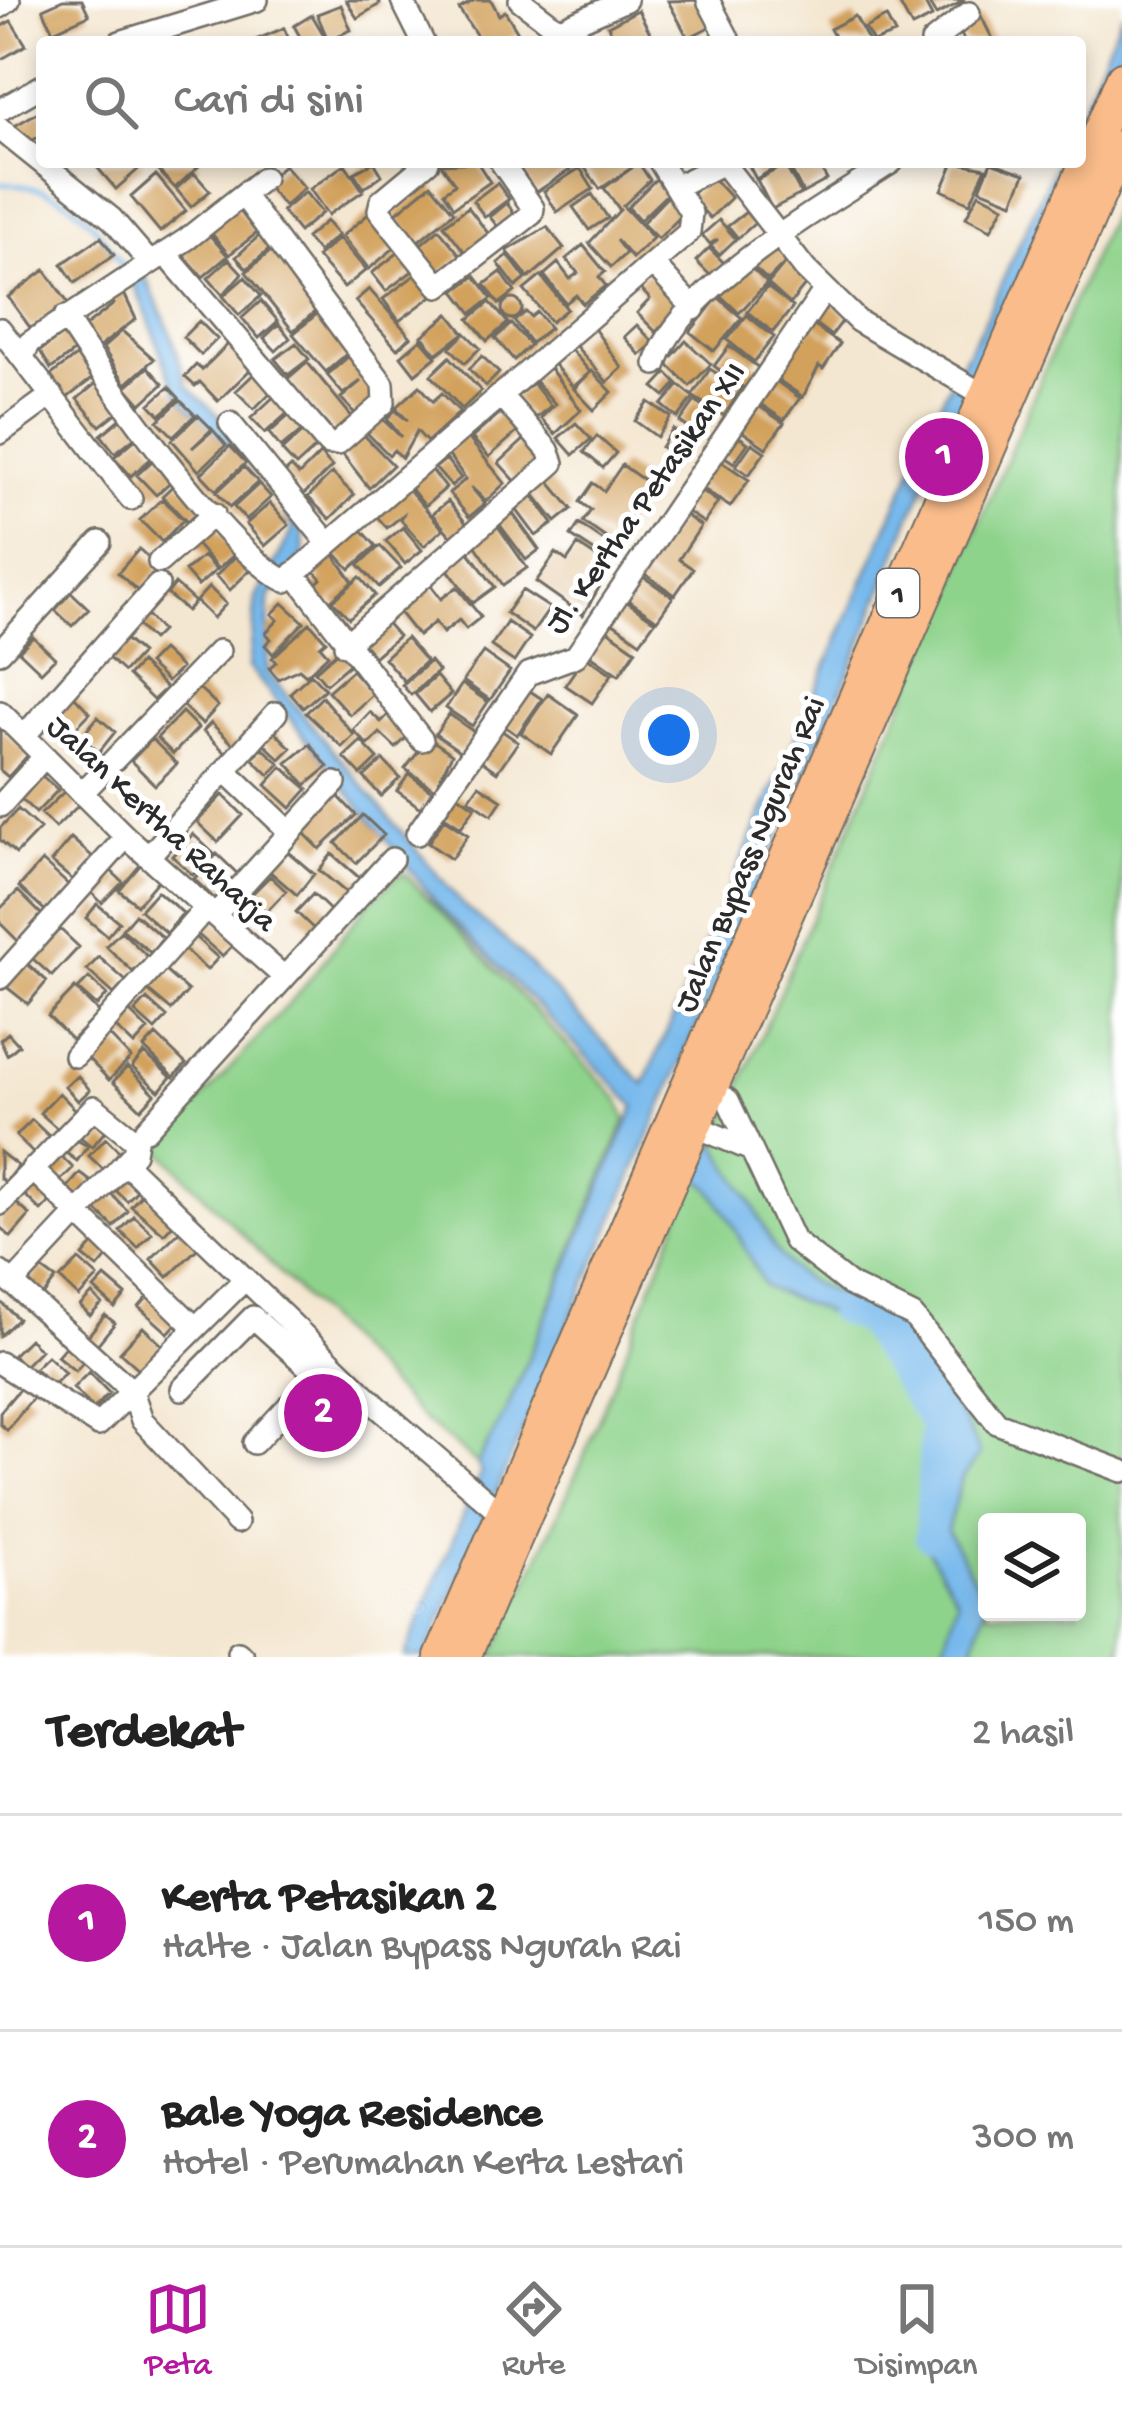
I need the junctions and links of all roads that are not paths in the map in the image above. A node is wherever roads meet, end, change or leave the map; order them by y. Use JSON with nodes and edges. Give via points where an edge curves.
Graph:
{"nodes":[{"id":1,"x":9,"y":0,"type":"edge"},
{"id":2,"x":257,"y":0,"type":"edge"},
{"id":3,"x":402,"y":0,"type":"edge"},
{"id":4,"x":626,"y":0,"type":"edge"},
{"id":5,"x":708,"y":0,"type":"edge"},
{"id":6,"x":534,"y":4,"type":"edge"},
{"id":7,"x":0,"y":7,"type":"edge"},
{"id":8,"x":969,"y":13,"type":"dead end"},
{"id":9,"x":140,"y":36,"type":"edge"},
{"id":10,"x":420,"y":36,"type":"edge"},
{"id":11,"x":568,"y":36,"type":"edge"},
{"id":12,"x":727,"y":36,"type":"edge"},
{"id":13,"x":940,"y":36,"type":"edge"},
{"id":14,"x":1122,"y":77,"type":"edge"},
{"id":15,"x":36,"y":89,"type":"edge"},
{"id":16,"x":0,"y":110,"type":"edge"},
{"id":17,"x":0,"y":129,"type":"edge"},
{"id":18,"x":1122,"y":145,"type":"edge"},
{"id":19,"x":1086,"y":156,"type":"edge"},
{"id":20,"x":36,"y":158,"type":"edge"},
{"id":21,"x":49,"y":168,"type":"edge"},
{"id":22,"x":421,"y":168,"type":"edge"},
{"id":23,"x":504,"y":168,"type":"edge"},
{"id":24,"x":665,"y":168,"type":"edge"},
{"id":25,"x":712,"y":168,"type":"edge"},
{"id":26,"x":728,"y":168,"type":"edge"},
{"id":27,"x":883,"y":168,"type":"edge"},
{"id":28,"x":1081,"y":168,"type":"edge"},
{"id":29,"x":264,"y":178,"type":"dead end"},
{"id":30,"x":676,"y":186,"type":"junction"},
{"id":31,"x":242,"y":195,"type":"junction"},
{"id":32,"x":777,"y":236,"type":"junction"},
{"id":33,"x":653,"y":264,"type":"junction"},
{"id":34,"x":145,"y":266,"type":"junction"},
{"id":35,"x":824,"y":291,"type":"junction"},
{"id":36,"x":694,"y":309,"type":"junction"},
{"id":37,"x":65,"y":317,"type":"junction"},
{"id":38,"x":0,"y":329,"type":"edge"},
{"id":39,"x":24,"y":355,"type":"junction"},
{"id":40,"x":656,"y":364,"type":"dead end"},
{"id":41,"x":979,"y":392,"type":"junction"},
{"id":42,"x":52,"y":394,"type":"junction"},
{"id":43,"x":503,"y":398,"type":"junction"},
{"id":44,"x":230,"y":423,"type":"dead end"},
{"id":45,"x":0,"y":433,"type":"edge"},
{"id":46,"x":131,"y":499,"type":"dead end"},
{"id":47,"x":214,"y":514,"type":"junction"},
{"id":48,"x":100,"y":542,"type":"dead end"},
{"id":49,"x":328,"y":543,"type":"junction"},
{"id":50,"x":159,"y":562,"type":"dead end"},
{"id":51,"x":290,"y":577,"type":"junction"},
{"id":52,"x":158,"y":585,"type":"dead end"},
{"id":53,"x":345,"y":645,"type":"junction"},
{"id":54,"x":219,"y":651,"type":"dead end"},
{"id":55,"x":0,"y":652,"type":"edge"},
{"id":56,"x":0,"y":712,"type":"edge"},
{"id":57,"x":276,"y":713,"type":"dead end"},
{"id":58,"x":25,"y":736,"type":"junction"},
{"id":59,"x":422,"y":740,"type":"dead end"},
{"id":60,"x":44,"y":757,"type":"junction"},
{"id":61,"x":226,"y":770,"type":"junction"},
{"id":62,"x":335,"y":782,"type":"dead end"},
{"id":63,"x":82,"y":793,"type":"junction"},
{"id":64,"x":0,"y":806,"type":"edge"},
{"id":65,"x":289,"y":831,"type":"junction"},
{"id":66,"x":417,"y":834,"type":"dead end"},
{"id":67,"x":126,"y":837,"type":"junction"},
{"id":68,"x":149,"y":856,"type":"junction"},
{"id":69,"x":392,"y":860,"type":"dead end"},
{"id":70,"x":211,"y":911,"type":"junction"},
{"id":71,"x":284,"y":977,"type":"junction"},
{"id":72,"x":0,"y":978,"type":"edge"},
{"id":73,"x":75,"y":1056,"type":"dead end"},
{"id":74,"x":711,"y":1089,"type":"junction"},
{"id":75,"x":688,"y":1122,"type":"junction"},
{"id":76,"x":146,"y":1130,"type":"dead end"},
{"id":77,"x":749,"y":1149,"type":"junction"},
{"id":78,"x":125,"y":1163,"type":"junction"},
{"id":79,"x":665,"y":1164,"type":"junction"},
{"id":80,"x":32,"y":1169,"type":"junction"},
{"id":81,"x":0,"y":1204,"type":"edge"},
{"id":82,"x":78,"y":1210,"type":"junction"},
{"id":83,"x":6,"y":1278,"type":"edge"},
{"id":84,"x":244,"y":1280,"type":"junction"},
{"id":85,"x":196,"y":1328,"type":"junction"},
{"id":86,"x":0,"y":1363,"type":"edge"},
{"id":87,"x":325,"y":1367,"type":"junction"},
{"id":88,"x":182,"y":1389,"type":"dead end"},
{"id":89,"x":132,"y":1391,"type":"junction"},
{"id":90,"x":254,"y":1443,"type":"dead end"},
{"id":91,"x":1122,"y":1471,"type":"edge"},
{"id":92,"x":496,"y":1510,"type":"junction"},
{"id":93,"x":237,"y":1522,"type":"dead end"},
{"id":94,"x":440,"y":1657,"type":"edge"},
{"id":95,"x":465,"y":1657,"type":"edge"}],
"edges":[{"from":1,"to":7,"type":"street"},
{"from":2,"to":9,"type":"street"},
{"from":3,"to":10,"type":"street"},
{"from":4,"to":11,"type":"street"},
{"from":5,"to":12,"type":"street"},
{"from":6,"to":11,"type":"street"},
{"from":8,"to":13,"type":"street"},
{"from":14,"to":19,"type":"highway","name":"Jalan Bypass Ngurah Rai","number":"1"},
{"from":15,"to":16,"type":"street"},
{"from":17,"to":20,"type":"street"},
{"from":18,"to":74,"type":"highway","name":"Jalan Bypass Ngurah Rai","number":"1"},
{"from":21,"to":34,"type":"street","via":[[112,219]]},
{"from":22,"to":23,"type":"street","via":[[379,210],[432,283],[444,284],[527,220],[533,208]]},
{"from":24,"to":30,"type":"street"},
{"from":25,"to":30,"type":"street"},
{"from":26,"to":32,"type":"street"},
{"from":27,"to":32,"type":"street"},
{"from":28,"to":41,"type":"highway","name":"Jalan Bypass Ngurah Rai","number":"1"},
{"from":29,"to":31,"type":"street"},
{"from":30,"to":33,"type":"street","via":[[693,217]]},
{"from":31,"to":34,"type":"street"},
{"from":31,"to":34,"type":"street","via":[[383,384],[385,403],[337,444],[328,444]]},
{"from":32,"to":35,"type":"street"},
{"from":32,"to":36,"type":"street"},
{"from":33,"to":36,"type":"street"},
{"from":33,"to":43,"type":"street"},
{"from":34,"to":37,"type":"street"},
{"from":35,"to":41,"type":"street","via":[[892,344]]},
{"from":35,"to":66,"type":"street","name":"Jl. Kertha Petasikan XII","via":[[576,656],[528,674]]},
{"from":36,"to":40,"type":"street","via":[[669,334]]},
{"from":37,"to":39,"type":"street"},
{"from":37,"to":47,"type":"street"},
{"from":38,"to":39,"type":"street"},
{"from":39,"to":42,"type":"street"},
{"from":41,"to":75,"type":"highway","name":"Jalan Bypass Ngurah Rai","number":"1"},
{"from":42,"to":45,"type":"street"},
{"from":42,"to":46,"type":"street"},
{"from":43,"to":49,"type":"street"},
{"from":43,"to":53,"type":"street","via":[[553,464]]},
{"from":44,"to":49,"type":"street"},
{"from":47,"to":50,"type":"street"},
{"from":47,"to":51,"type":"street","via":[[263,570]]},
{"from":48,"to":55,"type":"street"},
{"from":49,"to":51,"type":"street"},
{"from":51,"to":53,"type":"street"},
{"from":52,"to":58,"type":"street"},
{"from":53,"to":59,"type":"street"},
{"from":54,"to":63,"type":"street"},
{"from":56,"to":58,"type":"street","name":"Jalan Kertha Raharja"},
{"from":57,"to":61,"type":"street"},
{"from":58,"to":60,"type":"street","name":"Jalan Kertha Raharja"},
{"from":60,"to":63,"type":"street","name":"Jalan Kertha Raharja"},
{"from":60,"to":64,"type":"street"},
{"from":61,"to":65,"type":"street"},
{"from":61,"to":68,"type":"street"},
{"from":62,"to":65,"type":"street"},
{"from":63,"to":67,"type":"street","name":"Jalan Kertha Raharja"},
{"from":65,"to":70,"type":"street"},
{"from":67,"to":68,"type":"street","name":"Jalan Kertha Raharja"},
{"from":67,"to":72,"type":"street"},
{"from":68,"to":70,"type":"street","name":"Jalan Kertha Raharja"},
{"from":69,"to":71,"type":"street"},
{"from":70,"to":71,"type":"street","name":"Jalan Kertha Raharja"},
{"from":70,"to":73,"type":"street"},
{"from":71,"to":76,"type":"street"},
{"from":74,"to":75,"type":"highway","name":"Jalan Bypass Ngurah Rai","number":"1"},
{"from":74,"to":77,"type":"street","via":[[728,1100]]},
{"from":75,"to":77,"type":"street"},
{"from":75,"to":79,"type":"highway","name":"Jalan Bypass Ngurah Rai","number":"1"},
{"from":77,"to":91,"type":"street","via":[[794,1241],[850,1285],[914,1316],[997,1423]]},
{"from":78,"to":80,"type":"street","via":[[136,1141],[94,1107]]},
{"from":78,"to":82,"type":"street"},
{"from":78,"to":84,"type":"street"},
{"from":79,"to":92,"type":"highway","name":"Jalan Bypass Ngurah Rai","number":"1"},
{"from":79,"to":95,"type":"highway","name":"Jalan Bypass Ngurah Rai","number":"1"},
{"from":80,"to":81,"type":"street"},
{"from":80,"to":82,"type":"street"},
{"from":82,"to":83,"type":"street"},
{"from":82,"to":85,"type":"street"},
{"from":83,"to":89,"type":"street"},
{"from":84,"to":85,"type":"street"},
{"from":84,"to":87,"type":"street"},
{"from":85,"to":89,"type":"street"},
{"from":86,"to":89,"type":"street","via":[[92,1424],[105,1422]]},
{"from":87,"to":88,"type":"street","via":[[253,1317]]},
{"from":87,"to":90,"type":"street"},
{"from":87,"to":92,"type":"street"},
{"from":89,"to":93,"type":"street","via":[[142,1420]]},
{"from":92,"to":94,"type":"highway","name":"Jalan Bypass Ngurah Rai","number":"1"}]}
